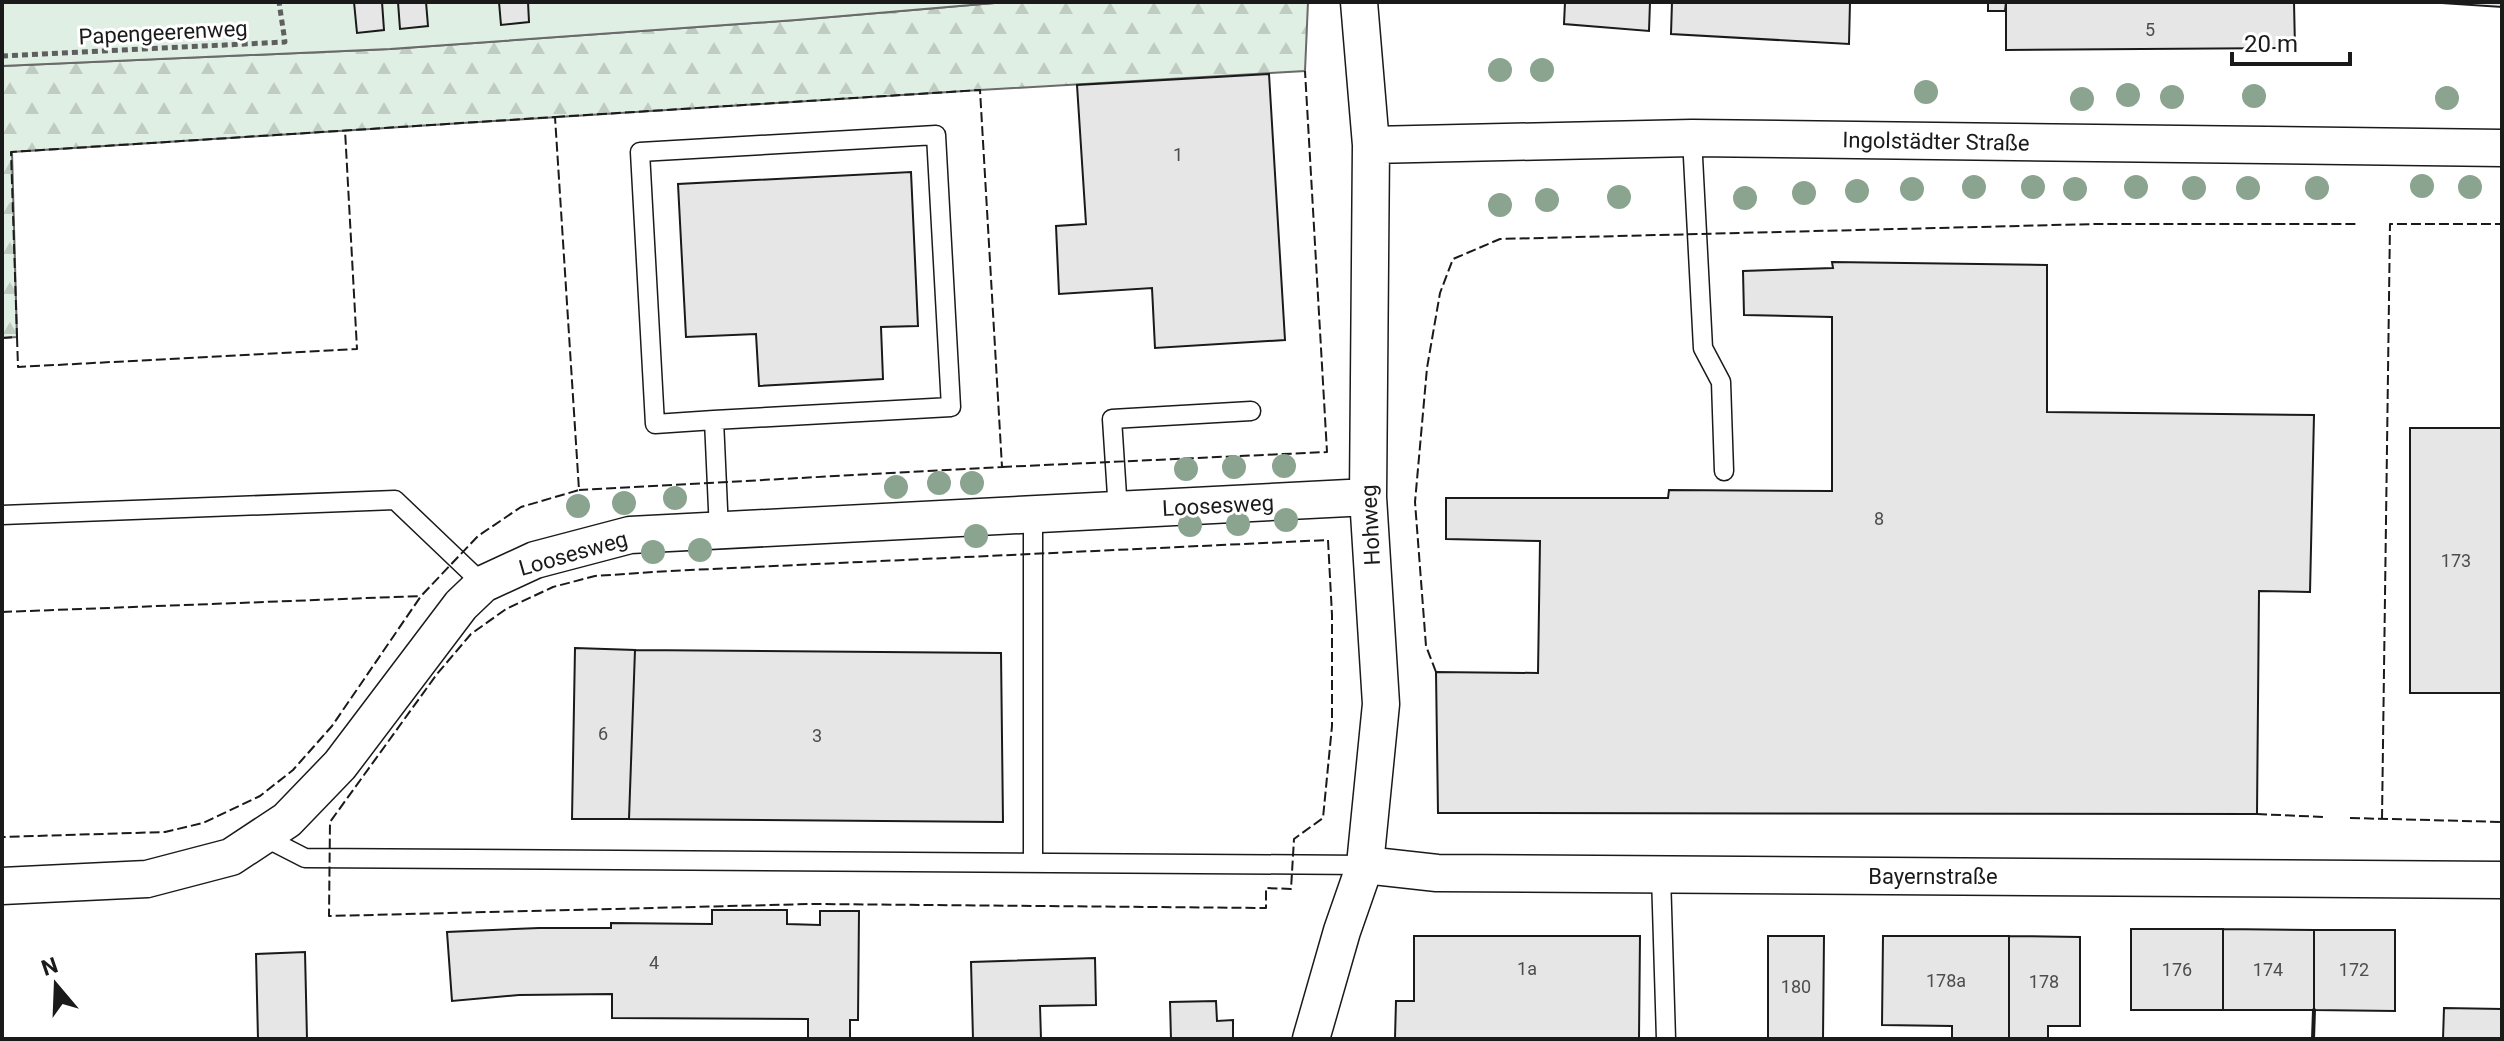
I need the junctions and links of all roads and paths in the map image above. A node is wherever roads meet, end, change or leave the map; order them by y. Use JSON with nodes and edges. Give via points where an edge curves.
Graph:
{"nodes":[{"id":1,"x":279,"y":2,"type":"edge"},
{"id":2,"x":1359,"y":2,"type":"edge"},
{"id":3,"x":2,"y":56,"type":"edge"},
{"id":4,"x":1692,"y":138,"type":"junction"},
{"id":5,"x":1371,"y":145,"type":"junction"},
{"id":6,"x":2502,"y":148,"type":"edge"},
{"id":7,"x":1251,"y":411,"type":"dead end"},
{"id":8,"x":714,"y":420,"type":"junction"},
{"id":9,"x":1724,"y":471,"type":"dead end"},
{"id":10,"x":1368,"y":497,"type":"junction"},
{"id":11,"x":1118,"y":511,"type":"junction"},
{"id":12,"x":2,"y":515,"type":"edge"},
{"id":13,"x":1033,"y":515,"type":"junction"},
{"id":14,"x":719,"y":531,"type":"junction"},
{"id":15,"x":483,"y":584,"type":"junction"},
{"id":16,"x":262,"y":836,"type":"junction"},
{"id":17,"x":1033,"y":863,"type":"junction"},
{"id":18,"x":1365,"y":865,"type":"junction"},
{"id":19,"x":1661,"y":875,"type":"junction"},
{"id":20,"x":2502,"y":880,"type":"edge"},
{"id":21,"x":2,"y":886,"type":"edge"},
{"id":22,"x":1311,"y":1039,"type":"edge"},
{"id":23,"x":1666,"y":1039,"type":"edge"}],
"edges":[{"from":1,"to":3,"type":"path","name":"Papengeerenweg","via":[[285,42]]},
{"from":2,"to":5,"type":"street","name":"Hohweg"},
{"from":4,"to":5,"type":"street","name":"Ingolstädter Straße"},
{"from":4,"to":6,"type":"street","name":"Ingolstädter Straße"},
{"from":4,"to":9,"type":"lane","via":[[1703,348],[1721,382]]},
{"from":5,"to":10,"type":"street","name":"Hohweg"},
{"from":7,"to":11,"type":"lane","via":[[1112,419]]},
{"from":8,"to":8,"type":"lane","via":[[655,424],[640,152],[936,135],[951,407]]},
{"from":8,"to":14,"type":"lane"},
{"from":10,"to":11,"type":"street","name":"Loosesweg"},
{"from":10,"to":18,"type":"street","name":"Hohweg","via":[[1381,704]]},
{"from":11,"to":13,"type":"street","name":"Loosesweg"},
{"from":12,"to":15,"type":"lane","via":[[395,500]]},
{"from":13,"to":14,"type":"street","name":"Loosesweg"},
{"from":13,"to":17,"type":"lane"},
{"from":14,"to":15,"type":"street","name":"Loosesweg","via":[[630,535],[535,560]]},
{"from":15,"to":16,"type":"street","name":"Loosesweg","via":[[461,605],[340,765],[287,820]]},
{"from":16,"to":17,"type":"lane","via":[[305,858]]},
{"from":16,"to":21,"type":"street","name":"Loosesweg","via":[[231,857],[147,879]]},
{"from":17,"to":18,"type":"lane"},
{"from":18,"to":19,"type":"street","name":"Bayernstraße","via":[[1437,873]]},
{"from":18,"to":22,"type":"street","name":"Hohweg"},
{"from":19,"to":20,"type":"street","name":"Bayernstraße"},
{"from":19,"to":23,"type":"lane"}]}
